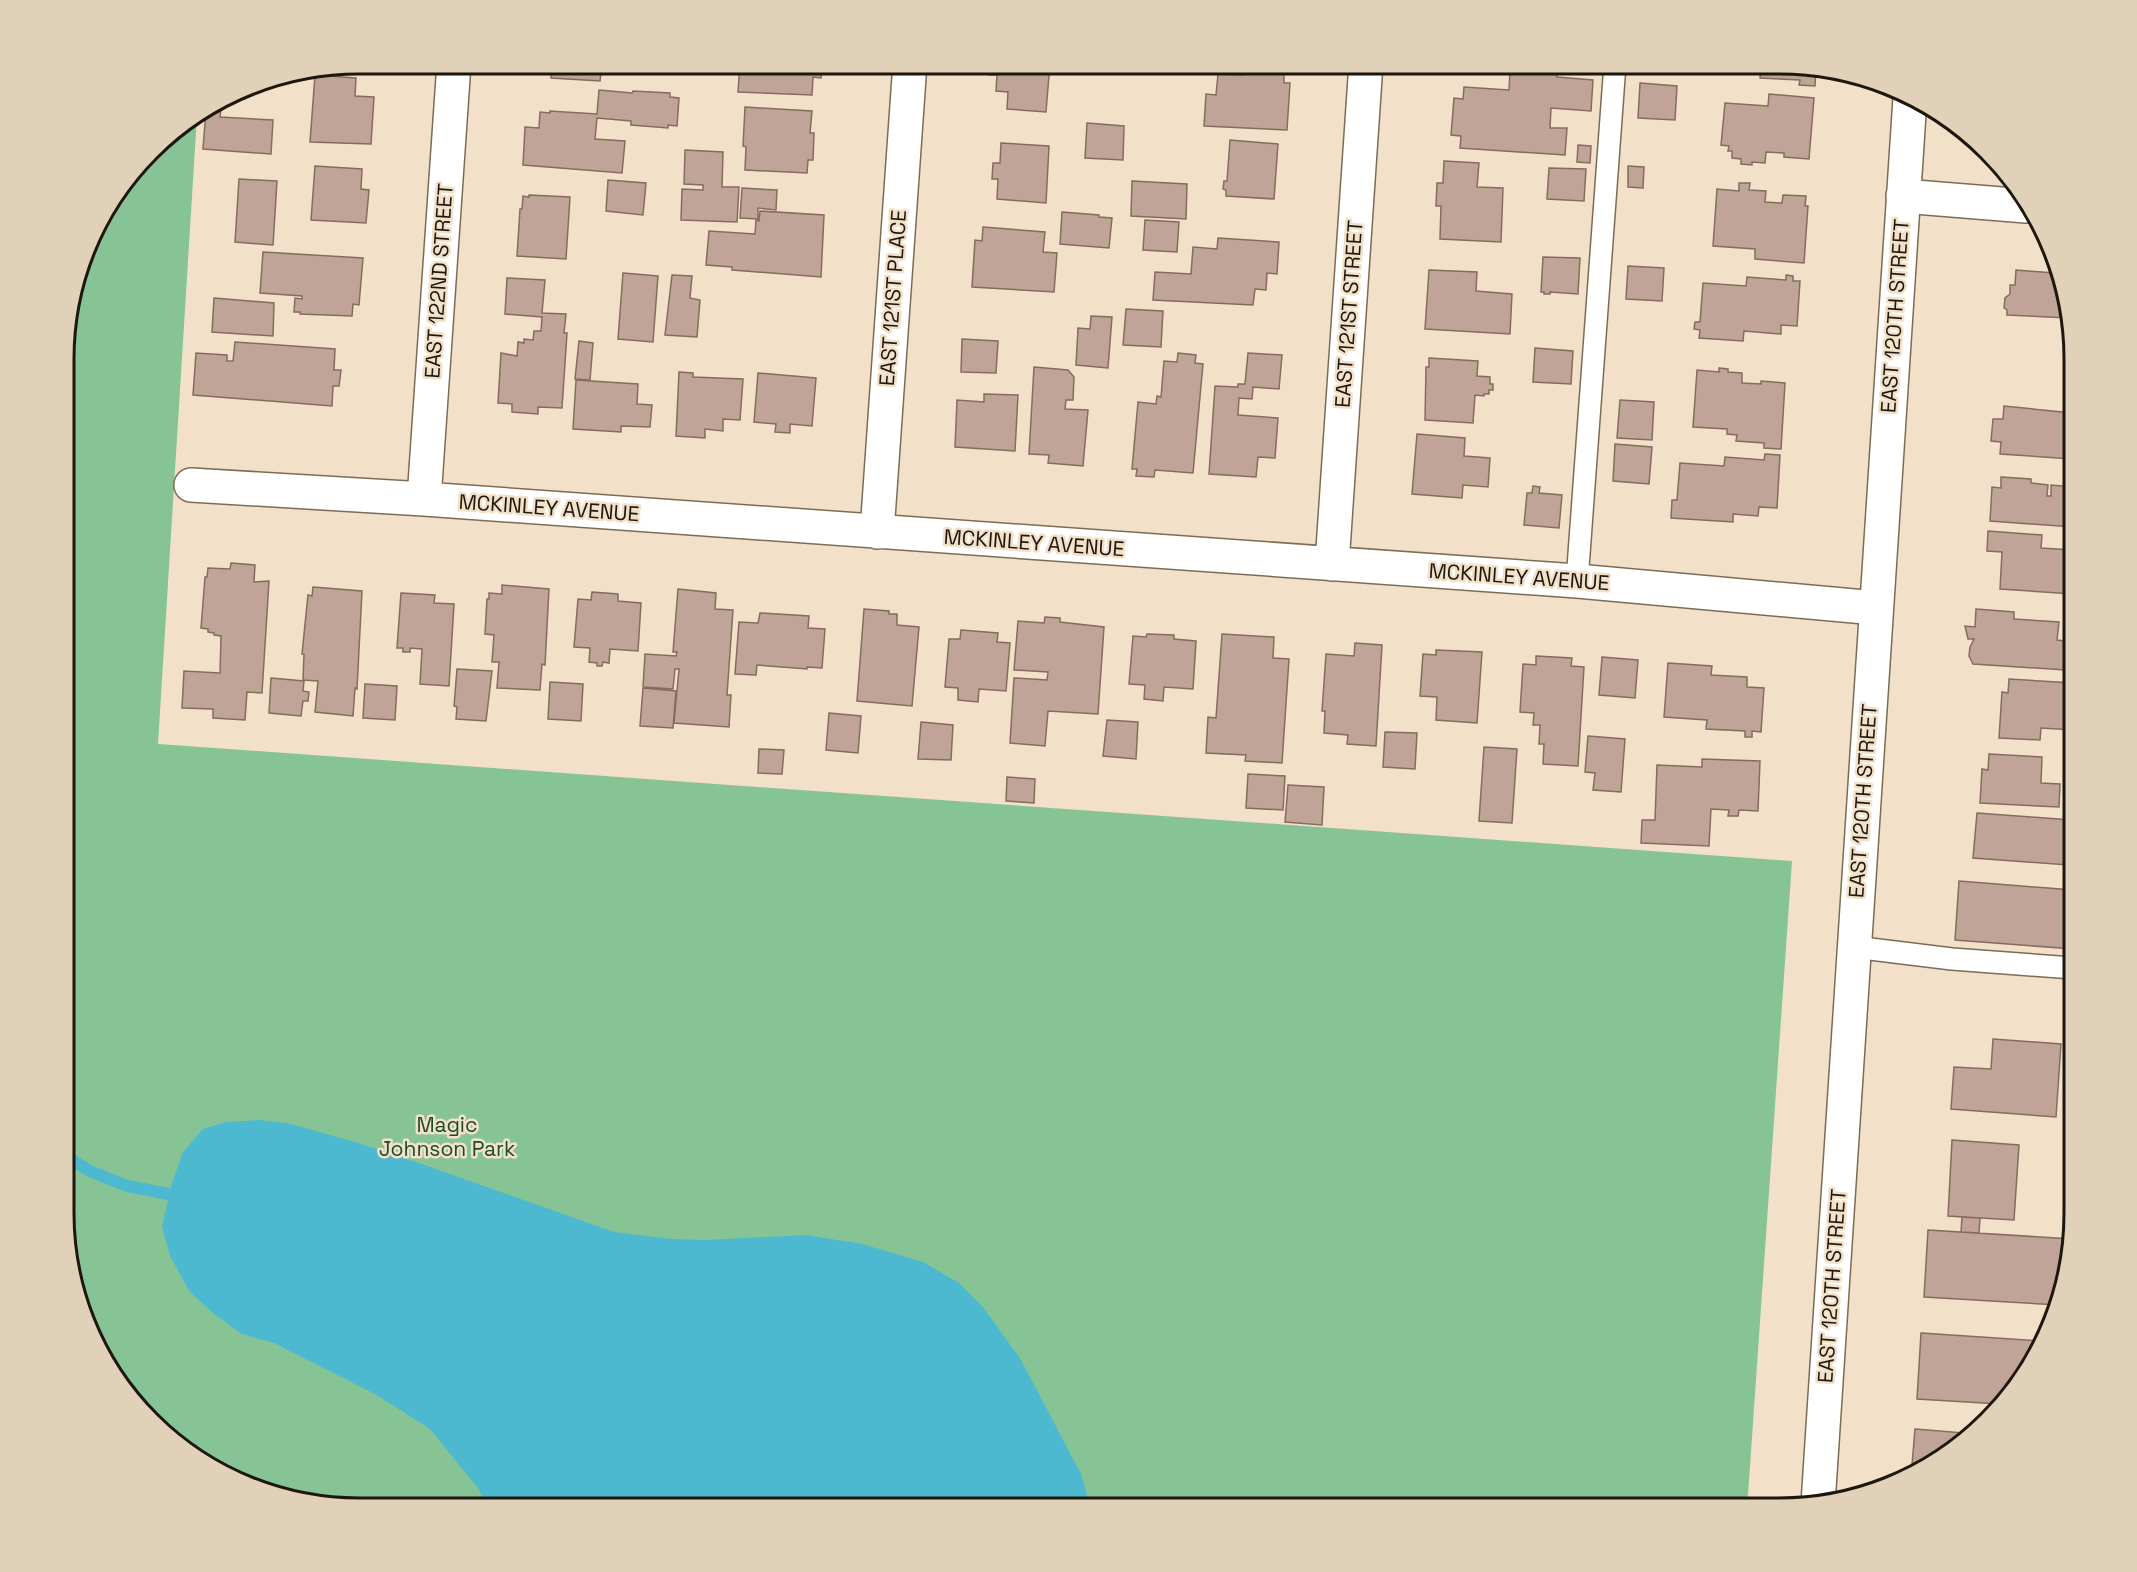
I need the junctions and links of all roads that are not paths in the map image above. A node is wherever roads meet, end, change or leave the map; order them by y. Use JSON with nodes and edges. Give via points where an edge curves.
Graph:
{"nodes":[{"id":1,"x":453,"y":74,"type":"edge"},
{"id":2,"x":909,"y":74,"type":"edge"},
{"id":3,"x":1365,"y":74,"type":"edge"},
{"id":4,"x":1615,"y":74,"type":"edge"},
{"id":5,"x":1909,"y":106,"type":"edge"},
{"id":6,"x":1903,"y":196,"type":"junction"},
{"id":7,"x":2018,"y":205,"type":"edge"},
{"id":8,"x":192,"y":485,"type":"dead end"},
{"id":9,"x":424,"y":499,"type":"junction"},
{"id":10,"x":877,"y":532,"type":"junction"},
{"id":11,"x":1332,"y":564,"type":"junction"},
{"id":12,"x":1577,"y":581,"type":"junction"},
{"id":13,"x":1876,"y":608,"type":"junction"},
{"id":14,"x":1854,"y":947,"type":"junction"},
{"id":15,"x":2064,"y":968,"type":"edge"},
{"id":16,"x":1819,"y":1496,"type":"edge"}],
"edges":[{"from":1,"to":9,"type":"street","name":"EAST 122ND STREET"},
{"from":2,"to":10,"type":"street","name":"EAST 121ST PLACE"},
{"from":3,"to":11,"type":"street","name":"EAST 121ST STREET"},
{"from":4,"to":12,"type":"lane"},
{"from":5,"to":6,"type":"street","name":"EAST 120TH STREET"},
{"from":6,"to":7,"type":"street"},
{"from":6,"to":13,"type":"street","name":"EAST 120TH STREET"},
{"from":8,"to":9,"type":"street","name":"MCKINLEY AVENUE"},
{"from":9,"to":10,"type":"street","name":"MCKINLEY AVENUE"},
{"from":10,"to":11,"type":"street","name":"MCKINLEY AVENUE"},
{"from":11,"to":12,"type":"street","name":"MCKINLEY AVENUE"},
{"from":12,"to":13,"type":"street","name":"MCKINLEY AVENUE"},
{"from":13,"to":14,"type":"street","name":"EAST 120TH STREET"},
{"from":14,"to":15,"type":"lane"},
{"from":14,"to":16,"type":"street","name":"EAST 120TH STREET"}]}
